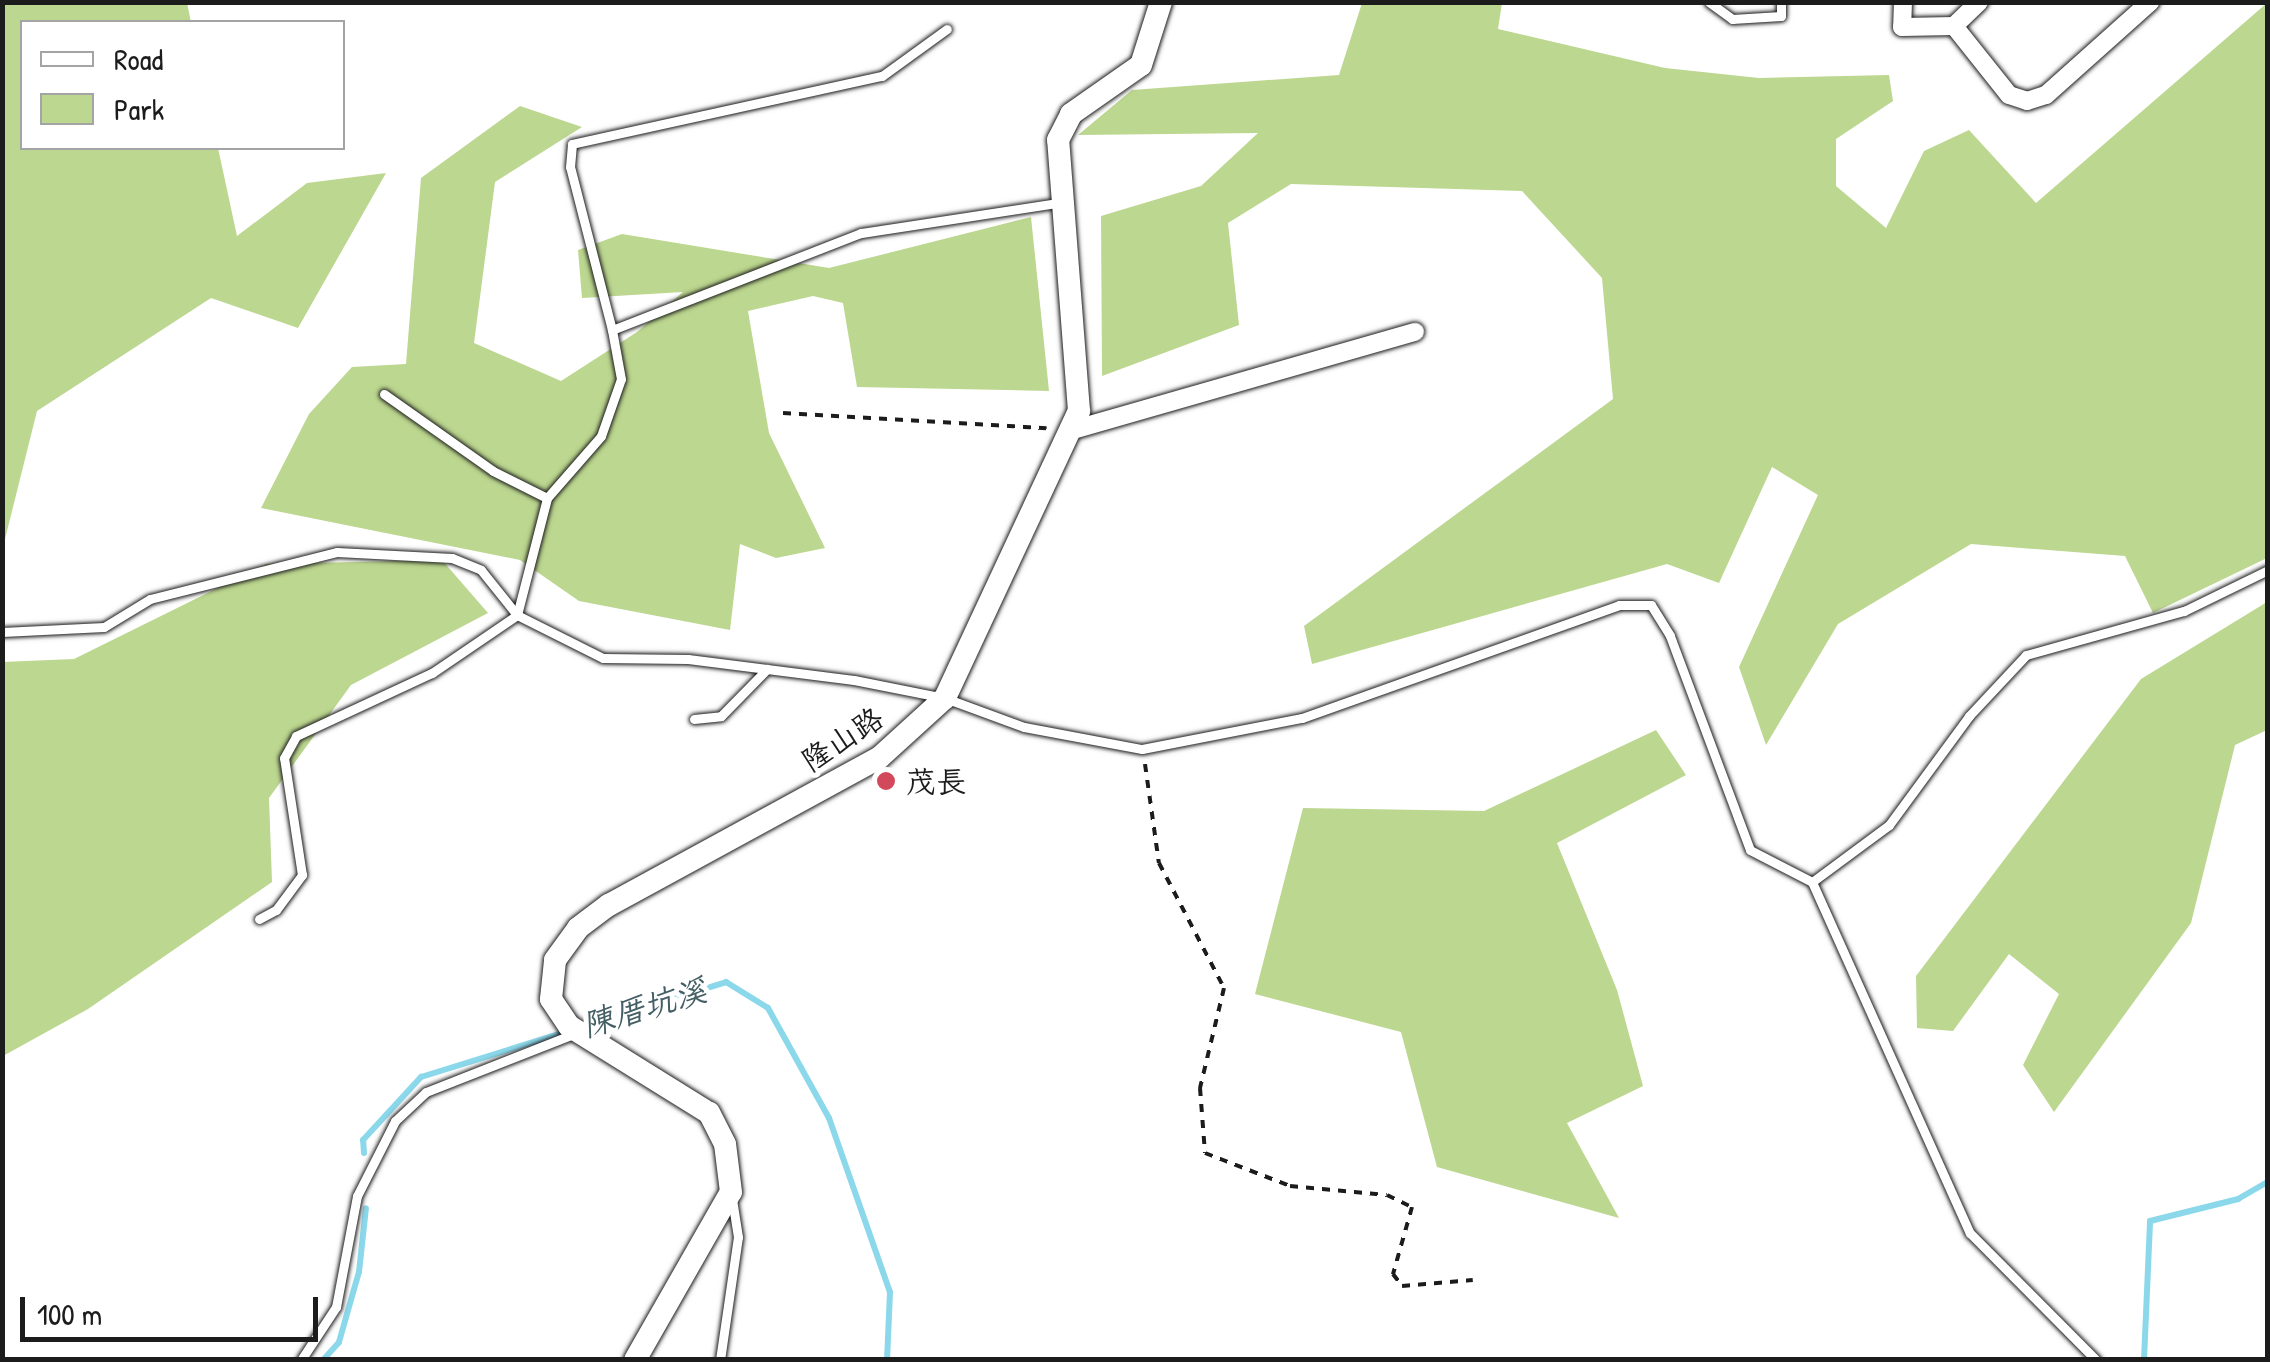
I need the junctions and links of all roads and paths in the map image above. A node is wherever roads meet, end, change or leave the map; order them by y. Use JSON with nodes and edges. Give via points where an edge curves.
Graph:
{"nodes":[{"id":1,"x":1160,"y":2,"type":"edge"},
{"id":2,"x":1709,"y":2,"type":"edge"},
{"id":3,"x":1782,"y":2,"type":"edge"},
{"id":4,"x":1903,"y":2,"type":"edge"},
{"id":5,"x":1979,"y":2,"type":"edge"},
{"id":6,"x":2150,"y":2,"type":"edge"},
{"id":7,"x":1954,"y":26,"type":"junction"},
{"id":8,"x":947,"y":29,"type":"dead end"},
{"id":9,"x":1057,"y":203,"type":"junction"},
{"id":10,"x":612,"y":330,"type":"junction"},
{"id":11,"x":1415,"y":332,"type":"dead end"},
{"id":12,"x":384,"y":394,"type":"dead end"},
{"id":13,"x":782,"y":413,"type":"dead end"},
{"id":14,"x":1069,"y":431,"type":"junction"},
{"id":15,"x":547,"y":498,"type":"junction"},
{"id":16,"x":2268,"y":570,"type":"edge"},
{"id":17,"x":517,"y":615,"type":"junction"},
{"id":18,"x":2,"y":632,"type":"edge"},
{"id":19,"x":767,"y":669,"type":"junction"},
{"id":20,"x":946,"y":698,"type":"junction"},
{"id":21,"x":694,"y":719,"type":"dead end"},
{"id":22,"x":1142,"y":749,"type":"junction"},
{"id":23,"x":1812,"y":882,"type":"junction"},
{"id":24,"x":259,"y":919,"type":"dead end"},
{"id":25,"x":574,"y":1030,"type":"junction"},
{"id":26,"x":731,"y":1192,"type":"junction"},
{"id":27,"x":1473,"y":1280,"type":"dead end"},
{"id":28,"x":301,"y":1360,"type":"edge"},
{"id":29,"x":635,"y":1360,"type":"edge"},
{"id":30,"x":720,"y":1360,"type":"edge"},
{"id":31,"x":2096,"y":1360,"type":"edge"}],
"edges":[{"from":1,"to":9,"type":"street","name":"隆山路","via":[[1141,65],[1071,114],[1058,140]]},
{"from":2,"to":3,"type":"lane","via":[[1732,19],[1781,16]]},
{"from":4,"to":7,"type":"street","via":[[1902,26]]},
{"from":5,"to":7,"type":"street"},
{"from":6,"to":7,"type":"street","via":[[2046,95],[2027,101],[2008,96]]},
{"from":8,"to":10,"type":"lane","via":[[882,76],[572,144],[570,167]]},
{"from":9,"to":10,"type":"lane","via":[[861,233]]},
{"from":9,"to":14,"type":"street","name":"隆山路","via":[[1079,411]]},
{"from":10,"to":15,"type":"lane","via":[[621,379],[600,436]]},
{"from":11,"to":14,"type":"street"},
{"from":12,"to":15,"type":"lane","via":[[494,472]]},
{"from":13,"to":14,"type":"path"},
{"from":14,"to":20,"type":"street","name":"隆山路"},
{"from":15,"to":17,"type":"lane"},
{"from":16,"to":23,"type":"lane","via":[[2184,611],[2026,656],[1969,716],[1890,825]]},
{"from":17,"to":18,"type":"lane","via":[[481,570],[452,558],[337,552],[150,600],[104,627]]},
{"from":17,"to":19,"type":"lane","via":[[603,658]]},
{"from":17,"to":24,"type":"lane","via":[[432,674],[296,736],[284,758],[302,875],[276,910]]},
{"from":19,"to":20,"type":"lane"},
{"from":19,"to":21,"type":"lane","via":[[721,716]]},
{"from":20,"to":22,"type":"lane","via":[[1024,727]]},
{"from":20,"to":25,"type":"street","name":"隆山路","via":[[880,758],[578,928],[555,960],[552,999]]},
{"from":22,"to":23,"type":"lane","via":[[1302,718],[1619,605],[1651,604],[1670,636],[1750,850]]},
{"from":22,"to":27,"type":"path","via":[[1160,863],[1224,988],[1200,1088],[1204,1153],[1290,1186],[1387,1195],[1412,1207],[1393,1274],[1402,1286]]},
{"from":23,"to":31,"type":"lane","via":[[1970,1233]]},
{"from":25,"to":26,"type":"street","via":[[709,1113],[725,1144]]},
{"from":25,"to":28,"type":"lane","via":[[426,1092],[394,1121],[358,1196],[336,1307]]},
{"from":26,"to":29,"type":"street"},
{"from":26,"to":30,"type":"lane","via":[[738,1237]]}]}
